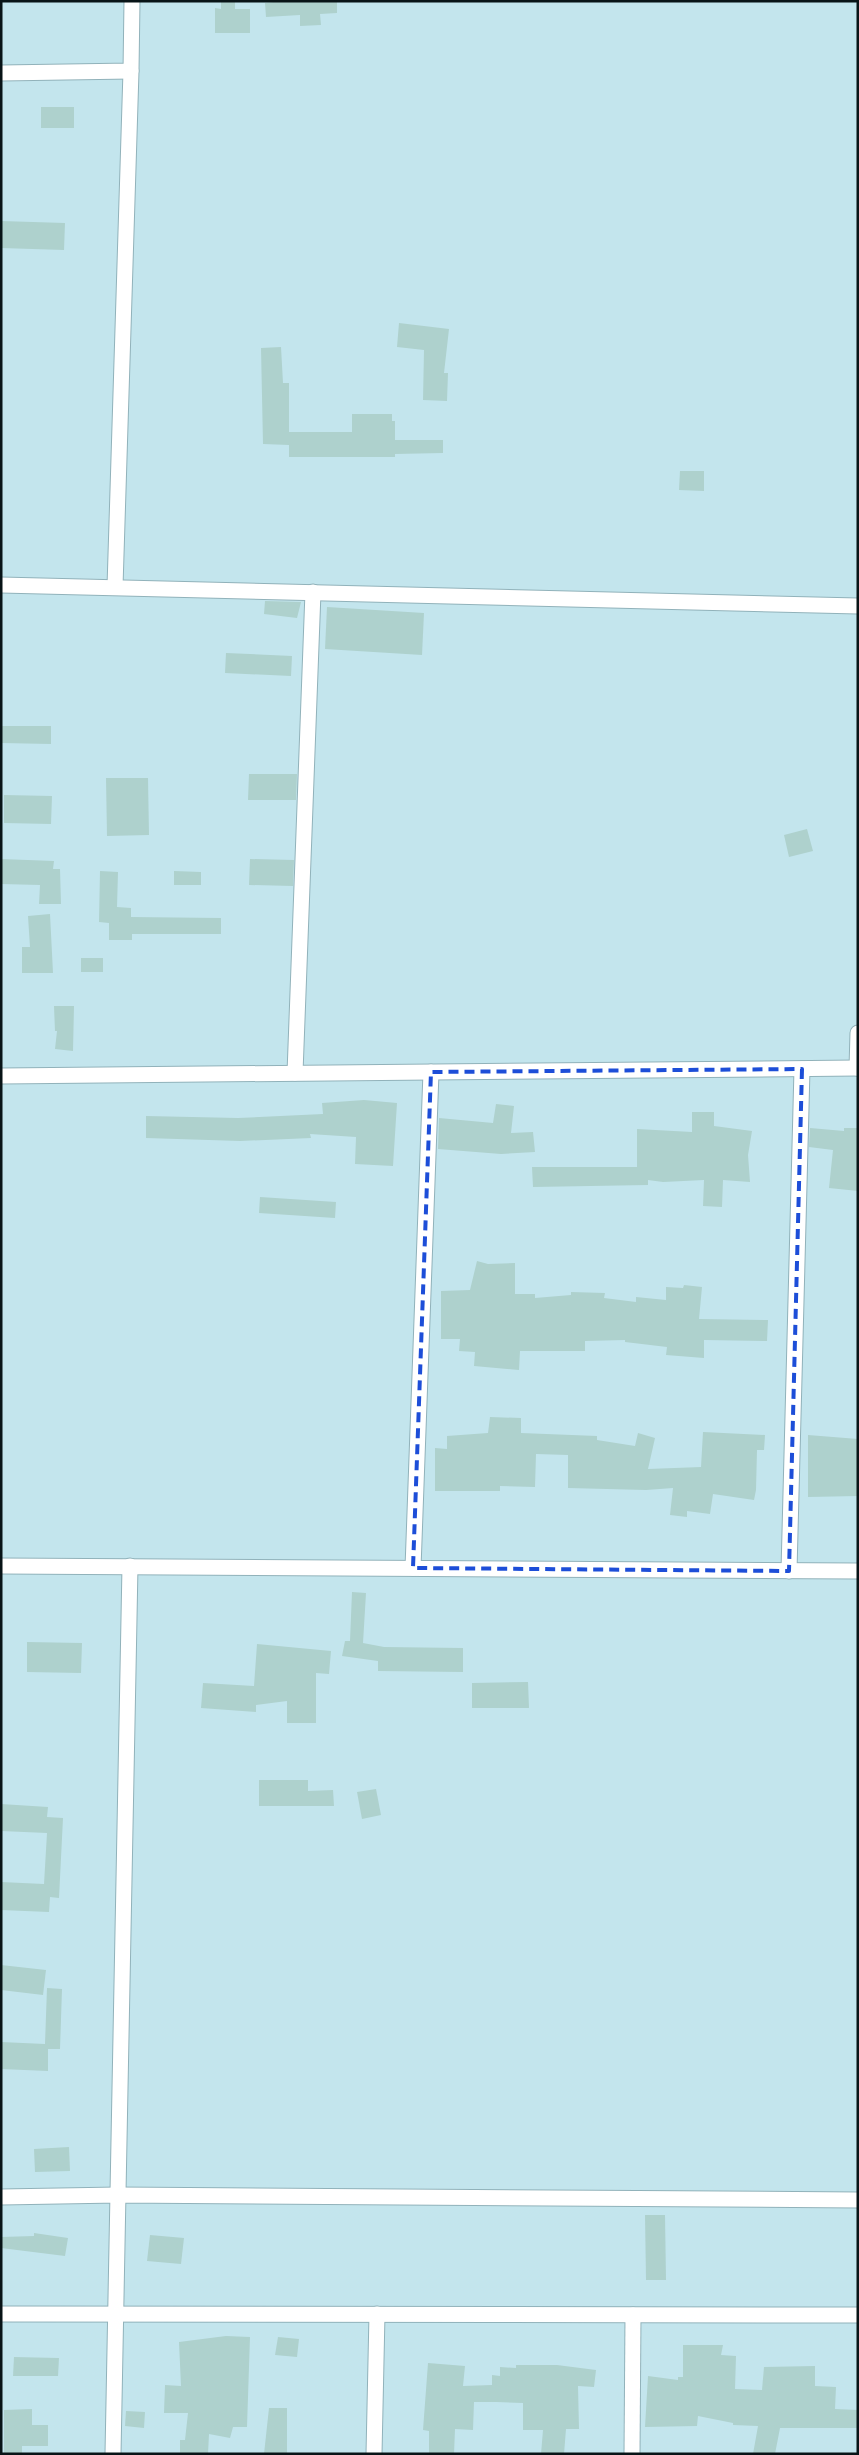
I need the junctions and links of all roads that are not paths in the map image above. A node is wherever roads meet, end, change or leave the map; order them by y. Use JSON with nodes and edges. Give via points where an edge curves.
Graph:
{"nodes":[{"id":1,"x":132,"y":1,"type":"edge"},
{"id":2,"x":131,"y":71,"type":"junction"},
{"id":3,"x":1,"y":74,"type":"edge"},
{"id":4,"x":1,"y":585,"type":"edge"},
{"id":5,"x":114,"y":588,"type":"junction"},
{"id":6,"x":313,"y":592,"type":"junction"},
{"id":7,"x":858,"y":606,"type":"edge"},
{"id":8,"x":858,"y":1033,"type":"edge"},
{"id":9,"x":857,"y":1068,"type":"edge"},
{"id":10,"x":802,"y":1069,"type":"junction"},
{"id":11,"x":431,"y":1072,"type":"junction"},
{"id":12,"x":295,"y":1073,"type":"junction"},
{"id":13,"x":1,"y":1076,"type":"edge"},
{"id":14,"x":1,"y":1566,"type":"edge"},
{"id":15,"x":130,"y":1566,"type":"junction"},
{"id":16,"x":413,"y":1568,"type":"junction"},
{"id":17,"x":789,"y":1571,"type":"junction"},
{"id":18,"x":858,"y":1571,"type":"edge"},
{"id":19,"x":118,"y":2195,"type":"junction"},
{"id":20,"x":1,"y":2197,"type":"edge"},
{"id":21,"x":858,"y":2200,"type":"edge"},
{"id":22,"x":1,"y":2314,"type":"edge"},
{"id":23,"x":116,"y":2314,"type":"junction"},
{"id":24,"x":377,"y":2314,"type":"junction"},
{"id":25,"x":633,"y":2315,"type":"junction"},
{"id":26,"x":858,"y":2315,"type":"edge"},
{"id":27,"x":113,"y":2454,"type":"edge"},
{"id":28,"x":374,"y":2454,"type":"edge"},
{"id":29,"x":632,"y":2454,"type":"edge"}],
"edges":[{"from":1,"to":2,"type":"street"},
{"from":2,"to":3,"type":"street"},
{"from":2,"to":5,"type":"street"},
{"from":4,"to":5,"type":"street"},
{"from":5,"to":6,"type":"street"},
{"from":6,"to":7,"type":"street"},
{"from":6,"to":12,"type":"street"},
{"from":8,"to":9,"type":"street"},
{"from":9,"to":10,"type":"street"},
{"from":10,"to":11,"type":"street"},
{"from":10,"to":17,"type":"street"},
{"from":11,"to":12,"type":"street"},
{"from":11,"to":16,"type":"street"},
{"from":12,"to":13,"type":"street"},
{"from":14,"to":15,"type":"street"},
{"from":15,"to":16,"type":"street"},
{"from":15,"to":19,"type":"street"},
{"from":16,"to":17,"type":"street"},
{"from":17,"to":18,"type":"street"},
{"from":19,"to":20,"type":"street"},
{"from":19,"to":21,"type":"street"},
{"from":19,"to":23,"type":"street"},
{"from":22,"to":23,"type":"street"},
{"from":23,"to":24,"type":"street"},
{"from":23,"to":27,"type":"street"},
{"from":24,"to":25,"type":"street"},
{"from":24,"to":28,"type":"street"},
{"from":25,"to":26,"type":"street"},
{"from":25,"to":29,"type":"street"}]}
